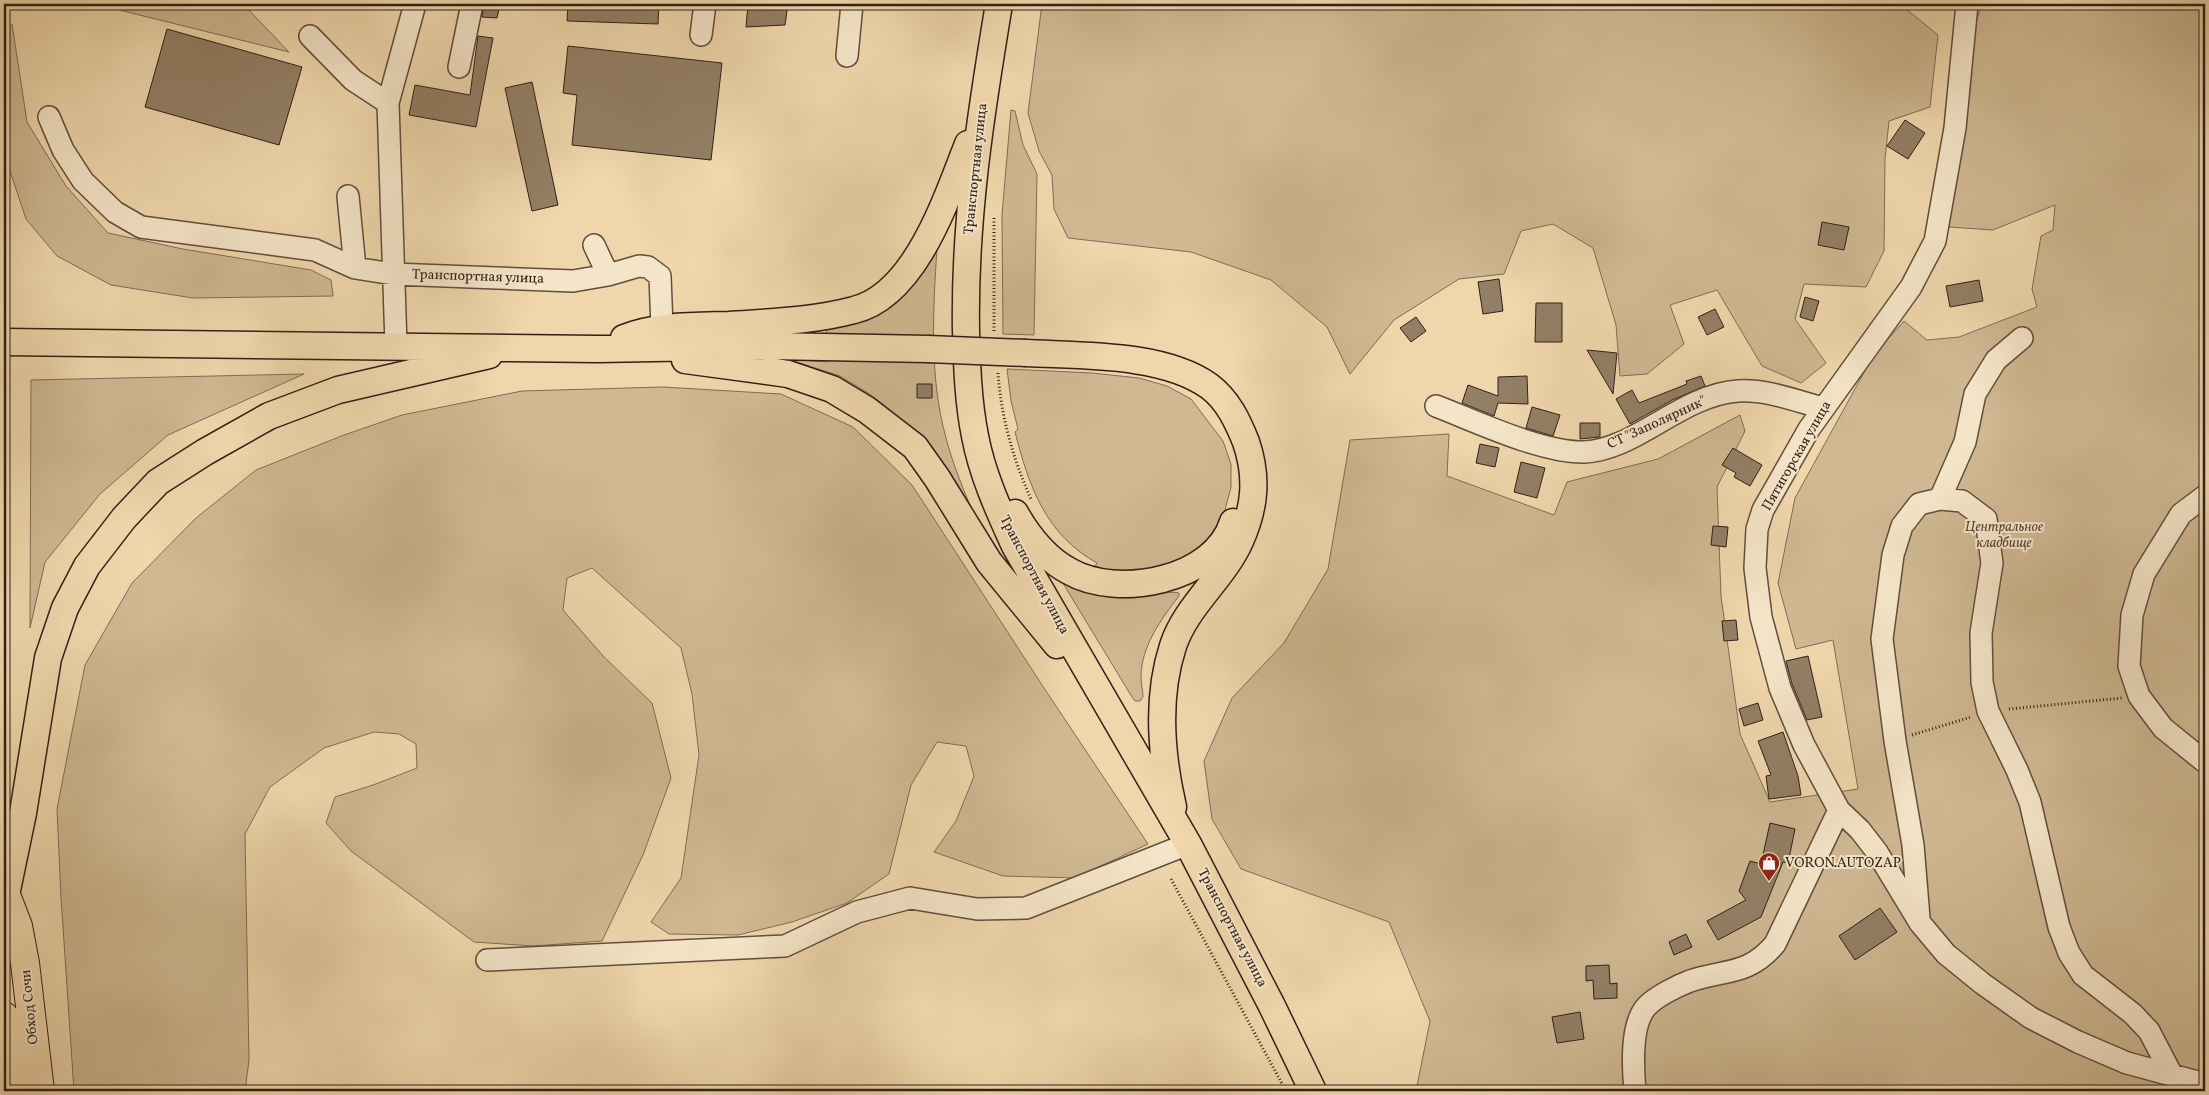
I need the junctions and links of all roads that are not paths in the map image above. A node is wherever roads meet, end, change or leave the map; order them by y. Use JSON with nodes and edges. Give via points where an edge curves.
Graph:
{"nodes":[{"id":1,"x":415,"y":4,"type":"edge"},
{"id":2,"x":472,"y":4,"type":"edge"},
{"id":3,"x":705,"y":4,"type":"edge"},
{"id":4,"x":852,"y":4,"type":"edge"},
{"id":5,"x":999,"y":4,"type":"edge"},
{"id":6,"x":1967,"y":4,"type":"edge"},
{"id":7,"x":702,"y":35,"type":"dead end"},
{"id":8,"x":310,"y":36,"type":"dead end"},
{"id":9,"x":848,"y":56,"type":"dead end"},
{"id":10,"x":459,"y":67,"type":"dead end"},
{"id":11,"x":388,"y":103,"type":"junction"},
{"id":12,"x":982,"y":108,"type":"junction"},
{"id":13,"x":49,"y":118,"type":"dead end"},
{"id":14,"x":348,"y":196,"type":"dead end"},
{"id":15,"x":594,"y":245,"type":"dead end"},
{"id":16,"x":355,"y":268,"type":"junction"},
{"id":17,"x":393,"y":274,"type":"junction"},
{"id":18,"x":608,"y":275,"type":"junction"},
{"id":19,"x":662,"y":328,"type":"junction"},
{"id":20,"x":2022,"y":338,"type":"dead end"},
{"id":21,"x":4,"y":342,"type":"edge"},
{"id":22,"x":396,"y":345,"type":"junction"},
{"id":23,"x":524,"y":346,"type":"junction"},
{"id":24,"x":598,"y":348,"type":"junction"},
{"id":25,"x":1436,"y":406,"type":"dead end"},
{"id":26,"x":1824,"y":408,"type":"junction"},
{"id":27,"x":1239,"y":423,"type":"junction"},
{"id":28,"x":975,"y":437,"type":"junction"},
{"id":29,"x":2205,"y":496,"type":"edge"},
{"id":30,"x":1940,"y":499,"type":"junction"},
{"id":31,"x":1104,"y":702,"type":"junction"},
{"id":32,"x":2205,"y":762,"type":"edge"},
{"id":33,"x":1839,"y":810,"type":"junction"},
{"id":34,"x":1183,"y":835,"type":"junction"},
{"id":35,"x":4,"y":864,"type":"edge"},
{"id":36,"x":5,"y":899,"type":"edge"},
{"id":37,"x":1920,"y":923,"type":"junction"},
{"id":38,"x":487,"y":960,"type":"dead end"},
{"id":39,"x":4,"y":1016,"type":"edge"},
{"id":40,"x":6,"y":1061,"type":"edge"},
{"id":41,"x":2173,"y":1077,"type":"junction"},
{"id":42,"x":2205,"y":1084,"type":"edge"},
{"id":43,"x":15,"y":1091,"type":"edge"},
{"id":44,"x":40,"y":1091,"type":"edge"},
{"id":45,"x":1313,"y":1091,"type":"edge"},
{"id":46,"x":1635,"y":1091,"type":"edge"}],
"edges":[{"from":1,"to":11,"type":"street","name":"Транспортная улица"},
{"from":2,"to":10,"type":"street"},
{"from":3,"to":7,"type":"street"},
{"from":4,"to":9,"type":"street"},
{"from":5,"to":12,"type":"main road","name":"Транспортная улица"},
{"from":6,"to":26,"type":"street","name":"Пятигорская улица","via":[[1955,128],[1935,240],[1911,287]]},
{"from":8,"to":11,"type":"street","via":[[353,80]]},
{"from":11,"to":17,"type":"street","name":"Транспортная улица"},
{"from":12,"to":19,"type":"main road","via":[[932,230],[904,277],[884,295],[855,310],[820,317]]},
{"from":12,"to":28,"type":"main road","name":"Транспортная улица","via":[[970,202],[966,300],[968,386]]},
{"from":13,"to":16,"type":"street","via":[[63,150],[83,181],[115,212],[140,227],[315,250]]},
{"from":14,"to":16,"type":"street"},
{"from":15,"to":18,"type":"street"},
{"from":16,"to":17,"type":"street"},
{"from":17,"to":18,"type":"street","name":"Транспортная улица","via":[[573,281]]},
{"from":17,"to":22,"type":"street"},
{"from":18,"to":19,"type":"street","name":"Транспортная улица","via":[[639,266],[655,270],[661,283]]},
{"from":19,"to":24,"type":"main road"},
{"from":20,"to":30,"type":"street","via":[[1996,360],[1975,394],[1965,442]]},
{"from":21,"to":22,"type":"main road"},
{"from":22,"to":23,"type":"main road"},
{"from":23,"to":24,"type":"main road"},
{"from":23,"to":36,"type":"main road","via":[[338,390],[269,416],[158,482],[124,518],[87,566],[65,608],[51,650]]},
{"from":24,"to":27,"type":"main road","bridge":true,"via":[[770,346],[1092,357],[1167,366],[1189,374],[1210,387]]},
{"from":24,"to":31,"type":"main road","via":[[788,374],[832,389],[867,410],[915,447],[989,562]]},
{"from":25,"to":26,"type":"street","name":"СТ \"Заполярник\"","via":[[1503,433],[1557,449],[1583,452],[1610,448],[1699,400],[1737,391],[1759,392]]},
{"from":26,"to":33,"type":"street","name":"Пятигорская улица","via":[[1764,510],[1757,528],[1756,568],[1761,617],[1780,688],[1804,745]]},
{"from":27,"to":28,"type":"main road","via":[[1243,479],[1231,529],[1219,546],[1189,569],[1167,579],[1137,584],[1088,580],[1050,558],[1035,543],[1018,517]]},
{"from":27,"to":34,"type":"main road","via":[[1254,474],[1254,498],[1249,520],[1231,557],[1195,605],[1173,645],[1163,687],[1162,731],[1168,783]]},
{"from":28,"to":31,"type":"main road","name":"Транспортная улица","via":[[996,502],[1015,546]]},
{"from":29,"to":32,"type":"street","via":[[2181,514],[2144,574],[2132,615],[2130,657],[2139,696],[2163,728]]},
{"from":30,"to":37,"type":"street","via":[[1919,504],[1902,526],[1893,555],[1882,639],[1913,846]]},
{"from":30,"to":41,"type":"street","via":[[1962,501],[1986,520],[1992,564],[1981,634],[1982,682],[1988,711],[2030,802],[2059,927],[2069,953],[2083,975],[2133,1014],[2149,1031]]},
{"from":31,"to":34,"type":"main road","name":"Транспортная улица"},
{"from":33,"to":37,"type":"street","name":"Пятигорская улица","via":[[1860,830],[1876,852]]},
{"from":33,"to":46,"type":"street","via":[[1775,944],[1764,958],[1737,971],[1690,981],[1647,1006],[1639,1020],[1634,1044]]},
{"from":34,"to":38,"type":"street","via":[[1026,908],[977,909],[910,898],[857,912],[785,946]]},
{"from":34,"to":45,"type":"main road","name":"Транспортная улица"},
{"from":35,"to":36,"type":"highway","name":"Обход Сочи"},
{"from":36,"to":44,"type":"highway","name":"Обход Сочи","via":[[18,926],[25,963]]},
{"from":37,"to":41,"type":"street","name":"Пятигорская улица","via":[[1946,954],[2031,1018],[2127,1063]]},
{"from":39,"to":40,"type":"highway","name":"Обход Сочи"},
{"from":40,"to":43,"type":"highway","name":"Обход Сочи"},
{"from":41,"to":42,"type":"street","name":"Пятигорская улица"}]}
